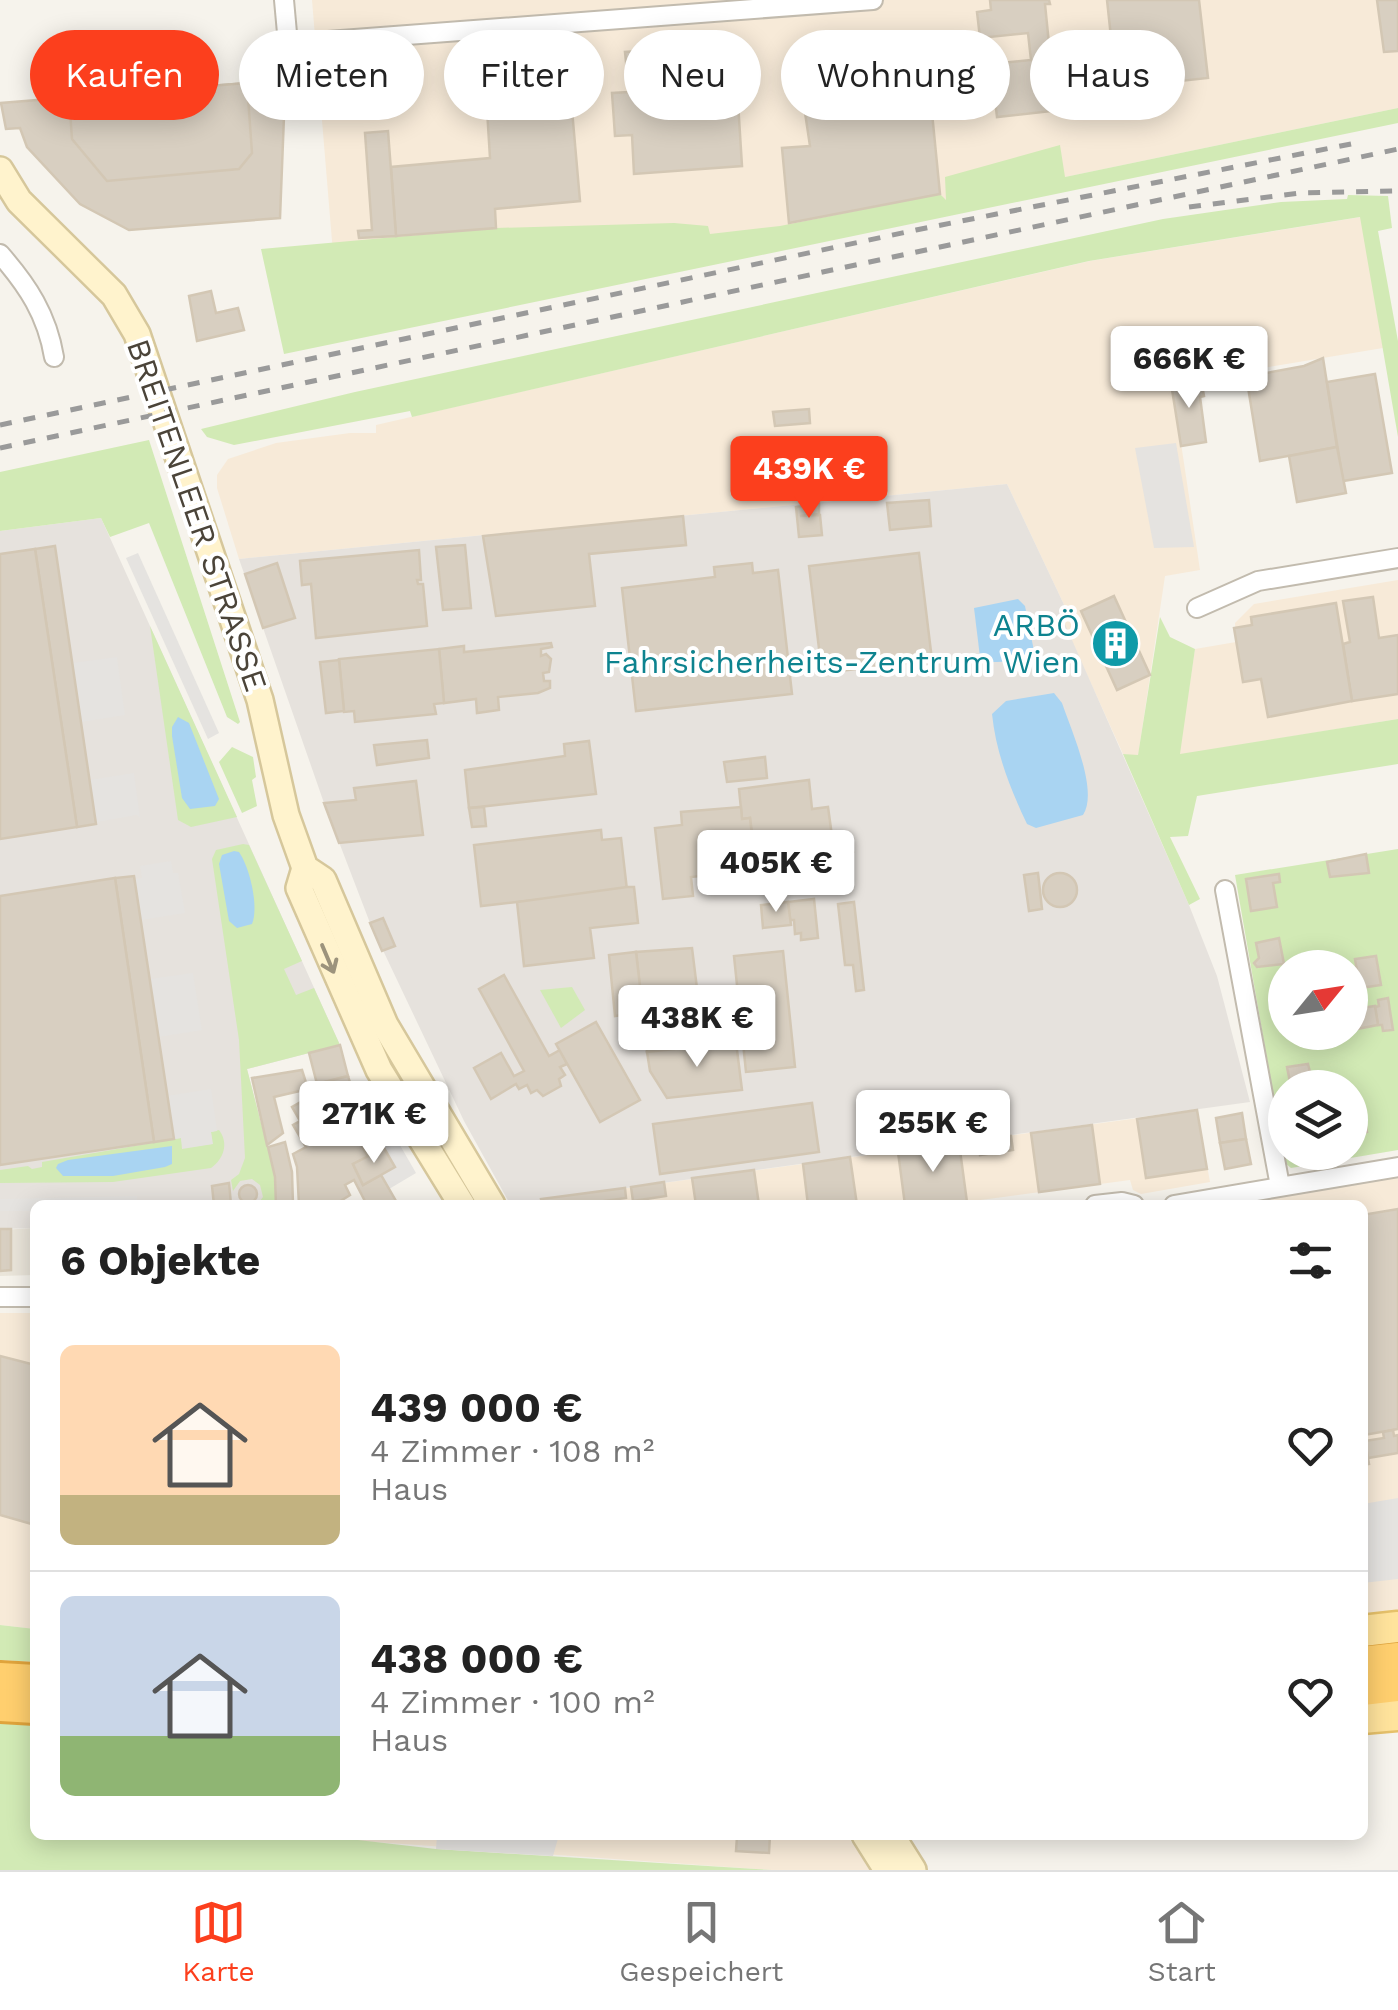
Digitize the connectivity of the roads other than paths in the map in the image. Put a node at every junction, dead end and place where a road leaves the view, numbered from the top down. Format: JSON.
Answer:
{"nodes":[{"id":1,"x":284,"y":0,"type":"edge"},
{"id":2,"x":873,"y":0,"type":"edge"},
{"id":3,"x":0,"y":170,"type":"edge"},
{"id":4,"x":10,"y":196,"type":"edge"},
{"id":5,"x":0,"y":254,"type":"edge"},
{"id":6,"x":54,"y":357,"type":"dead end"},
{"id":7,"x":1398,"y":558,"type":"edge"},
{"id":8,"x":1196,"y":608,"type":"dead end"},
{"id":9,"x":305,"y":868,"type":"junction"},
{"id":10,"x":1225,"y":890,"type":"dead end"},
{"id":11,"x":1398,"y":1166,"type":"edge"},
{"id":12,"x":1280,"y":1186,"type":"junction"},
{"id":13,"x":459,"y":1200,"type":"edge"},
{"id":14,"x":489,"y":1200,"type":"edge"},
{"id":15,"x":1202,"y":1200,"type":"edge"},
{"id":16,"x":30,"y":1297,"type":"edge"},
{"id":17,"x":0,"y":1298,"type":"edge"},
{"id":18,"x":1398,"y":1627,"type":"edge"},
{"id":19,"x":1368,"y":1630,"type":"edge"},
{"id":20,"x":1398,"y":1659,"type":"edge"},
{"id":21,"x":1368,"y":1662,"type":"edge"},
{"id":22,"x":0,"y":1679,"type":"edge"},
{"id":23,"x":30,"y":1681,"type":"edge"},
{"id":24,"x":1398,"y":1685,"type":"edge"},
{"id":25,"x":1368,"y":1688,"type":"edge"},
{"id":26,"x":0,"y":1705,"type":"edge"},
{"id":27,"x":30,"y":1707,"type":"edge"},
{"id":28,"x":1398,"y":1714,"type":"edge"},
{"id":29,"x":1368,"y":1717,"type":"edge"},
{"id":30,"x":869,"y":1840,"type":"edge"},
{"id":31,"x":894,"y":1840,"type":"edge"},
{"id":32,"x":887,"y":1870,"type":"edge"},
{"id":33,"x":913,"y":1870,"type":"edge"}],
"edges":[{"from":1,"to":2,"type":"street"},
{"from":3,"to":4,"type":"main road","name":"BREITENLEER STRASSE"},
{"from":4,"to":9,"type":"main road","name":"BREITENLEER STRASSE"},
{"from":5,"to":6,"type":"street"},
{"from":7,"to":8,"type":"street"},
{"from":9,"to":13,"type":"main road","name":"BREITENLEER STRASSE","one_way":true},
{"from":9,"to":14,"type":"main road","name":"BREITENLEER STRASSE"},
{"from":10,"to":12,"type":"street"},
{"from":11,"to":12,"type":"street"},
{"from":12,"to":15,"type":"street"},
{"from":16,"to":17,"type":"street"},
{"from":18,"to":19,"type":"main road"},
{"from":20,"to":21,"type":"highway"},
{"from":22,"to":23,"type":"highway"},
{"from":24,"to":25,"type":"highway"},
{"from":26,"to":27,"type":"highway"},
{"from":28,"to":29,"type":"main road"},
{"from":30,"to":32,"type":"main road"},
{"from":31,"to":33,"type":"main road"}]}
